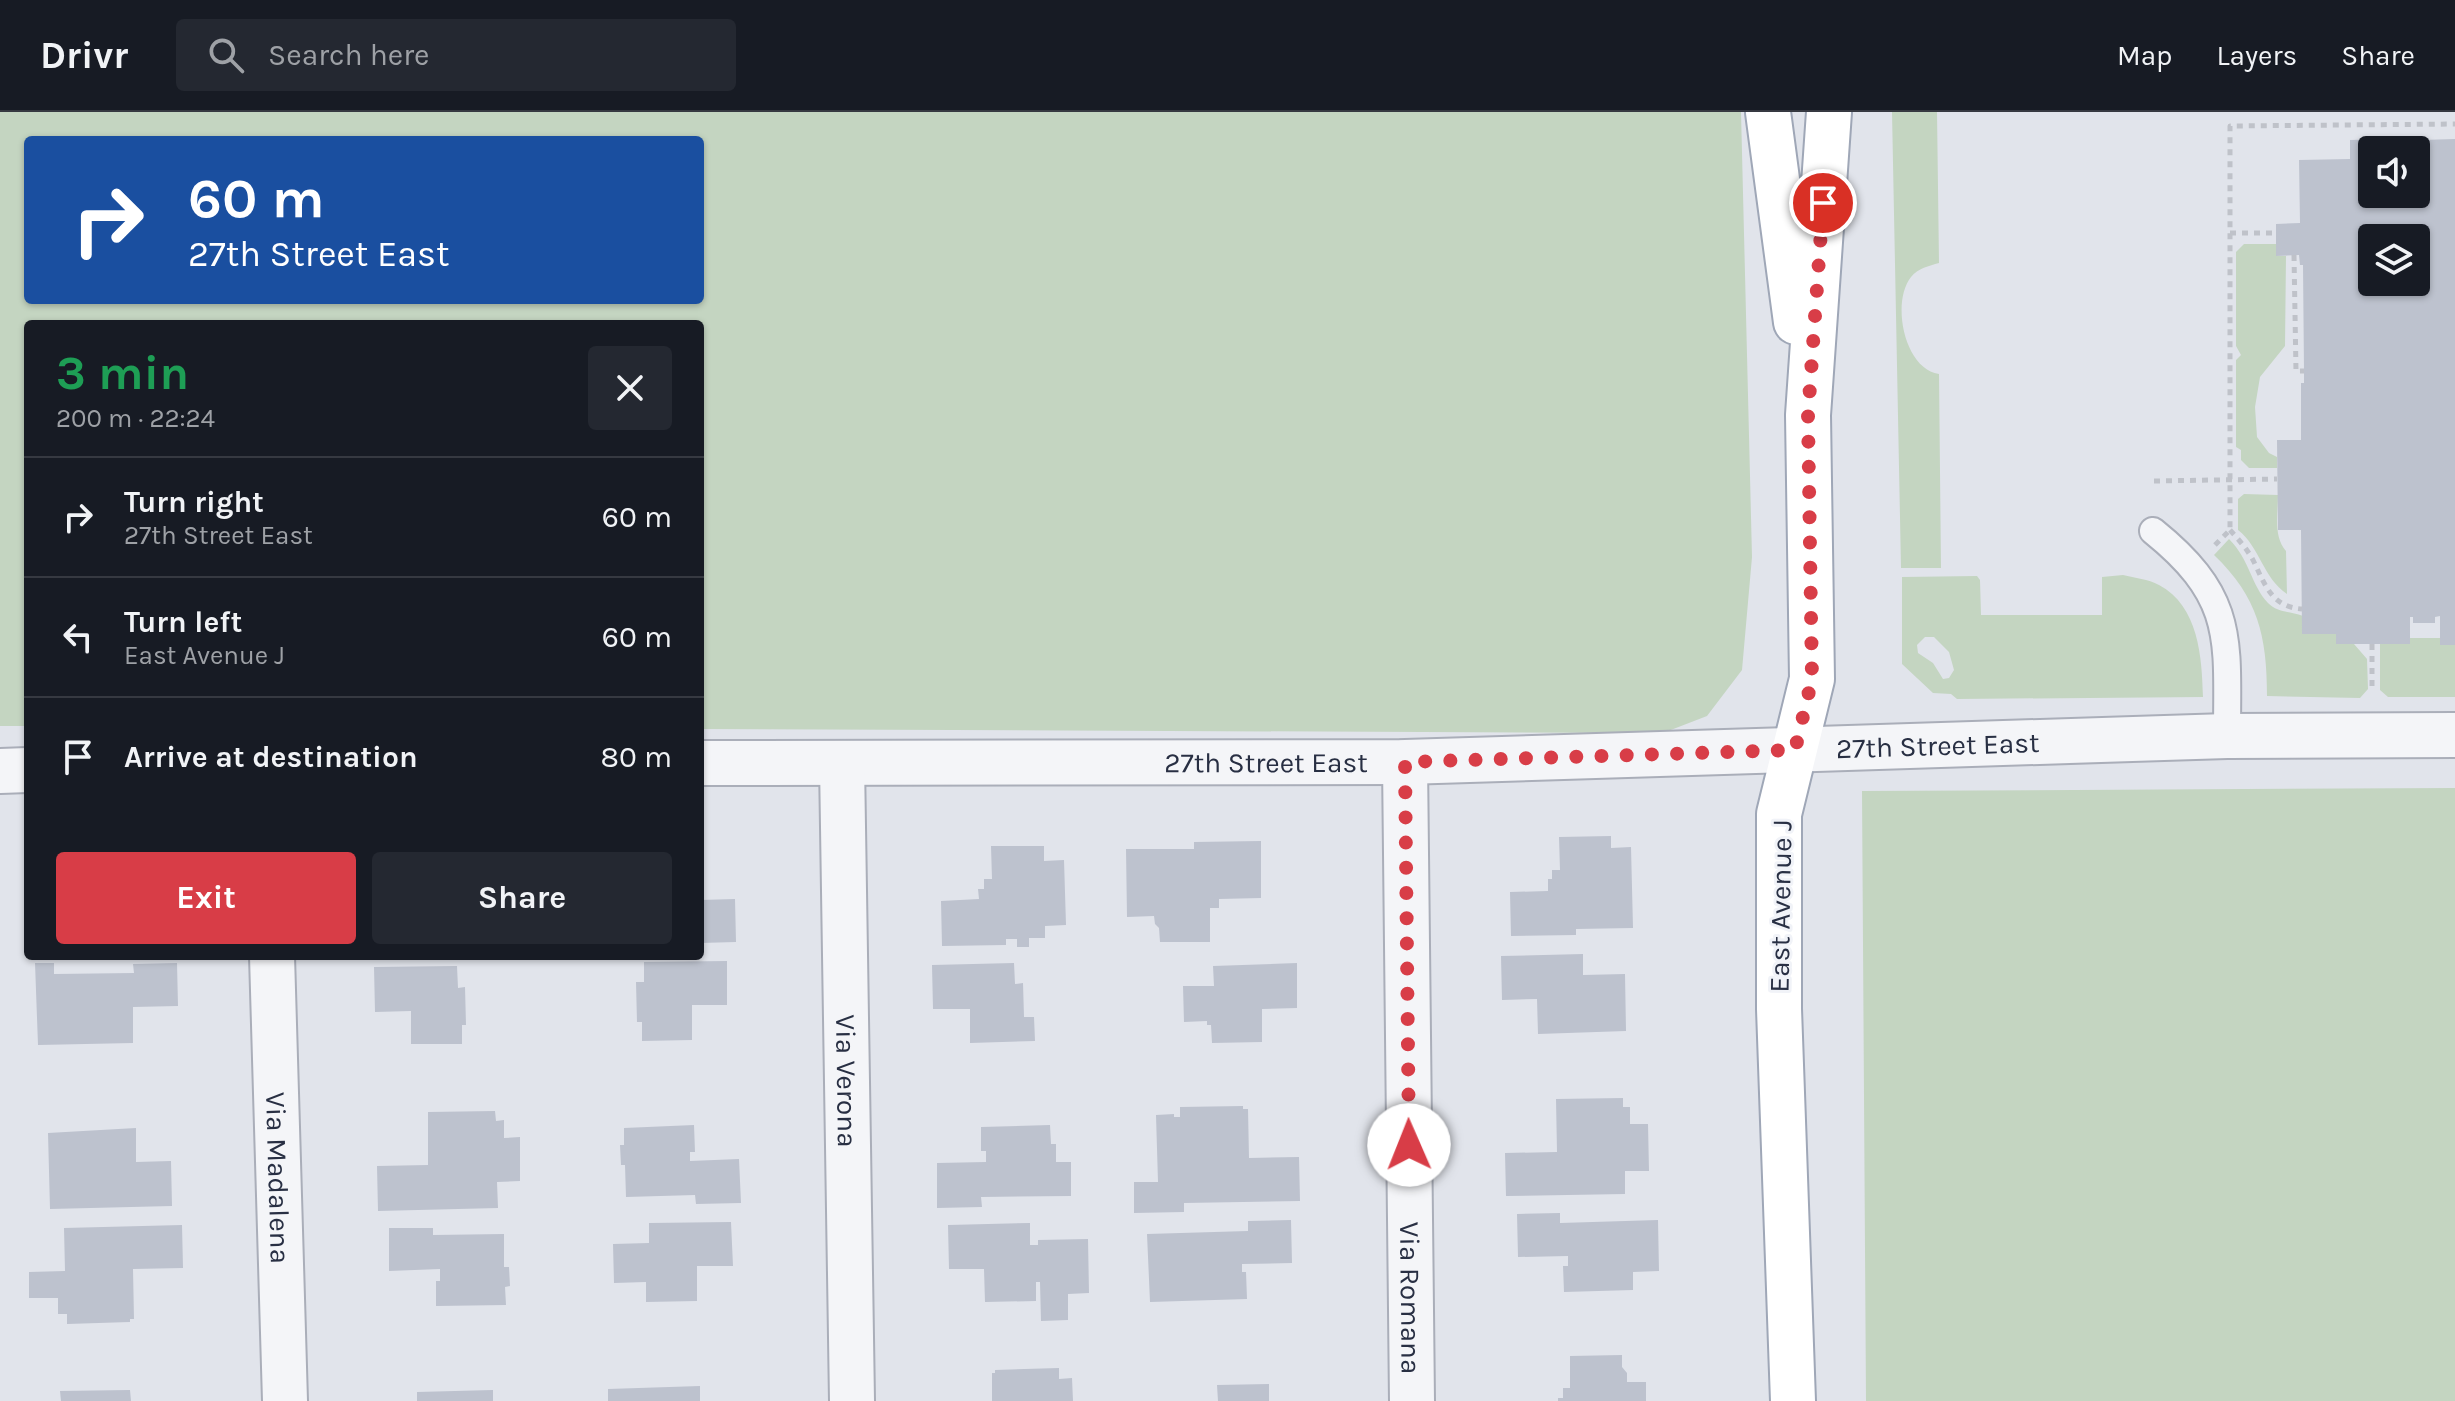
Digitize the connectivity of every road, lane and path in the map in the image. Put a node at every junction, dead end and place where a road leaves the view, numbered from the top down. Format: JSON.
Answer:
{"nodes":[{"id":1,"x":1768,"y":112,"type":"edge"},
{"id":2,"x":1829,"y":112,"type":"edge"},
{"id":3,"x":2455,"y":124,"type":"edge"},
{"id":4,"x":2230,"y":233,"type":"junction"},
{"id":5,"x":2276,"y":233,"type":"dead end"},
{"id":6,"x":2294,"y":255,"type":"dead end"},
{"id":7,"x":2304,"y":371,"type":"dead end"},
{"id":8,"x":1808,"y":415,"type":"junction"},
{"id":9,"x":2277,"y":479,"type":"dead end"},
{"id":10,"x":2231,"y":480,"type":"junction"},
{"id":11,"x":2154,"y":481,"type":"dead end"},
{"id":12,"x":2230,"y":530,"type":"junction"},
{"id":13,"x":2153,"y":531,"type":"dead end"},
{"id":14,"x":2192,"y":567,"type":"junction"},
{"id":15,"x":2302,"y":609,"type":"dead end"},
{"id":16,"x":2372,"y":644,"type":"dead end"},
{"id":17,"x":2372,"y":701,"type":"dead end"},
{"id":18,"x":2455,"y":735,"type":"edge"},
{"id":19,"x":2227,"y":736,"type":"junction"},
{"id":20,"x":1795,"y":750,"type":"junction"},
{"id":21,"x":1405,"y":762,"type":"junction"},
{"id":22,"x":704,"y":763,"type":"edge"},
{"id":23,"x":842,"y":763,"type":"junction"},
{"id":24,"x":24,"y":770,"type":"edge"},
{"id":25,"x":0,"y":771,"type":"edge"},
{"id":26,"x":272,"y":960,"type":"edge"},
{"id":27,"x":285,"y":1401,"type":"edge"},
{"id":28,"x":852,"y":1401,"type":"edge"},
{"id":29,"x":1412,"y":1401,"type":"edge"},
{"id":30,"x":1793,"y":1401,"type":"edge"}],
"edges":[{"from":1,"to":8,"type":"main road","name":"East Avenue J"},
{"from":2,"to":8,"type":"main road","name":"East Avenue J"},
{"from":3,"to":4,"type":"path"},
{"from":4,"to":5,"type":"path"},
{"from":4,"to":10,"type":"path"},
{"from":6,"to":7,"type":"path"},
{"from":8,"to":20,"type":"main road","name":"East Avenue J"},
{"from":9,"to":10,"type":"path"},
{"from":10,"to":11,"type":"path"},
{"from":10,"to":12,"type":"path"},
{"from":12,"to":14,"type":"path"},
{"from":12,"to":15,"type":"path"},
{"from":13,"to":14,"type":"lane"},
{"from":14,"to":19,"type":"lane"},
{"from":16,"to":17,"type":"path"},
{"from":18,"to":19,"type":"street","name":"27th Street East"},
{"from":19,"to":20,"type":"street","name":"27th Street East"},
{"from":20,"to":21,"type":"street","name":"27th Street East"},
{"from":20,"to":30,"type":"main road","name":"East Avenue J"},
{"from":21,"to":23,"type":"street","name":"27th Street East"},
{"from":21,"to":29,"type":"street","name":"Via Romana"},
{"from":22,"to":23,"type":"street","name":"27th Street East"},
{"from":23,"to":28,"type":"street","name":"Via Verona"},
{"from":24,"to":25,"type":"street"},
{"from":26,"to":27,"type":"street","name":"Via Madalena"}]}
